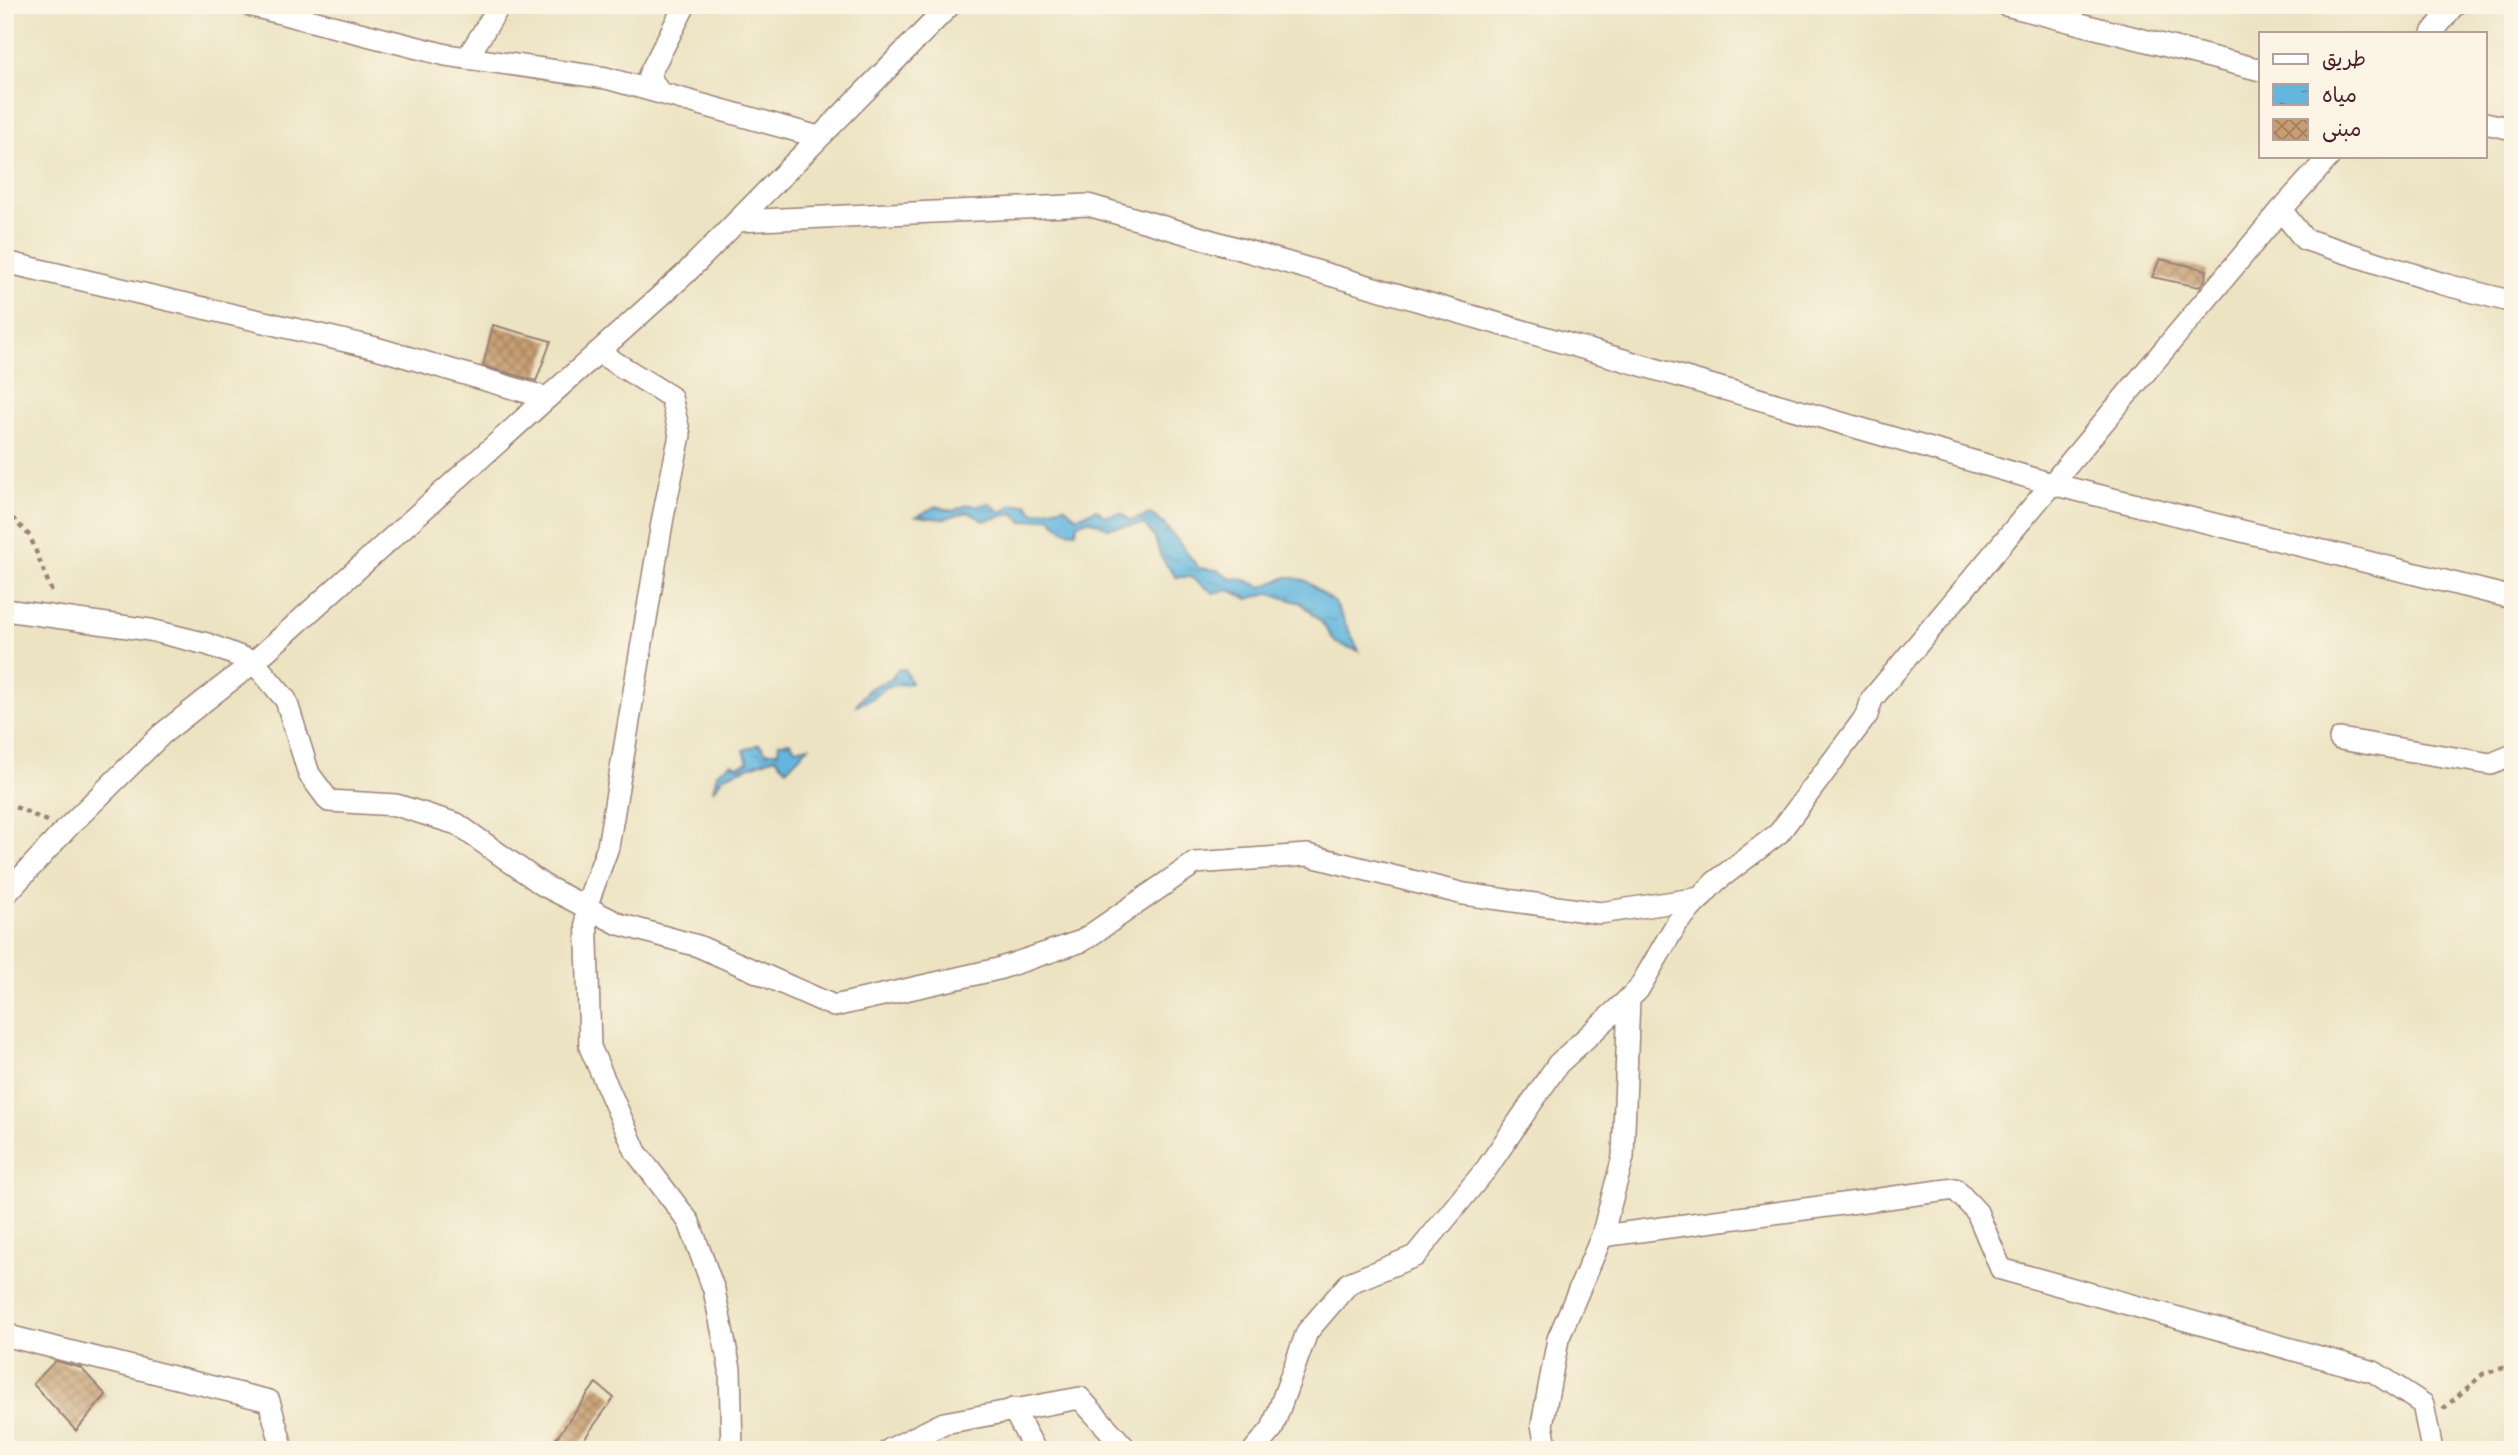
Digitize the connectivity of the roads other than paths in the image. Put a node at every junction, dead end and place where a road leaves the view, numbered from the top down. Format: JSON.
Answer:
{"nodes":[{"id":1,"x":249,"y":5,"type":"edge"},
{"id":2,"x":500,"y":5,"type":"edge"},
{"id":3,"x":685,"y":5,"type":"edge"},
{"id":4,"x":950,"y":5,"type":"edge"},
{"id":5,"x":2006,"y":5,"type":"edge"},
{"id":6,"x":2454,"y":5,"type":"edge"},
{"id":7,"x":2433,"y":32,"type":"edge"},
{"id":8,"x":467,"y":58,"type":"junction"},
{"id":9,"x":2259,"y":69,"type":"edge"},
{"id":10,"x":659,"y":92,"type":"junction"},
{"id":11,"x":2486,"y":123,"type":"edge"},
{"id":12,"x":2513,"y":129,"type":"edge"},
{"id":13,"x":819,"y":137,"type":"junction"},
{"id":14,"x":2328,"y":158,"type":"edge"},
{"id":15,"x":2281,"y":210,"type":"junction"},
{"id":16,"x":737,"y":221,"type":"junction"},
{"id":17,"x":5,"y":261,"type":"edge"},
{"id":18,"x":2513,"y":302,"type":"edge"},
{"id":19,"x":598,"y":352,"type":"junction"},
{"id":20,"x":547,"y":398,"type":"junction"},
{"id":21,"x":2052,"y":484,"type":"junction"},
{"id":22,"x":2513,"y":598,"type":"edge"},
{"id":23,"x":5,"y":610,"type":"edge"},
{"id":24,"x":254,"y":662,"type":"junction"},
{"id":25,"x":2340,"y":739,"type":"dead end"},
{"id":26,"x":2513,"y":755,"type":"edge"},
{"id":27,"x":5,"y":895,"type":"edge"},
{"id":28,"x":1700,"y":898,"type":"junction"},
{"id":29,"x":586,"y":907,"type":"junction"},
{"id":30,"x":1629,"y":998,"type":"junction"},
{"id":31,"x":1602,"y":1236,"type":"junction"},
{"id":32,"x":5,"y":1331,"type":"edge"},
{"id":33,"x":1013,"y":1409,"type":"junction"},
{"id":34,"x":283,"y":1450,"type":"edge"},
{"id":35,"x":732,"y":1450,"type":"edge"},
{"id":36,"x":889,"y":1450,"type":"edge"},
{"id":37,"x":1035,"y":1450,"type":"edge"},
{"id":38,"x":1127,"y":1450,"type":"edge"},
{"id":39,"x":1254,"y":1450,"type":"edge"},
{"id":40,"x":1547,"y":1450,"type":"edge"},
{"id":41,"x":2432,"y":1450,"type":"edge"}],
"edges":[{"from":1,"to":8,"type":"street"},
{"from":2,"to":8,"type":"street"},
{"from":3,"to":10,"type":"street"},
{"from":4,"to":13,"type":"street"},
{"from":5,"to":9,"type":"street"},
{"from":6,"to":7,"type":"street"},
{"from":8,"to":10,"type":"street"},
{"from":10,"to":13,"type":"street"},
{"from":11,"to":12,"type":"street"},
{"from":13,"to":16,"type":"street"},
{"from":14,"to":15,"type":"street"},
{"from":15,"to":18,"type":"street"},
{"from":15,"to":21,"type":"street"},
{"from":16,"to":19,"type":"street"},
{"from":16,"to":21,"type":"street"},
{"from":17,"to":20,"type":"street"},
{"from":19,"to":20,"type":"street"},
{"from":19,"to":29,"type":"street"},
{"from":20,"to":24,"type":"street"},
{"from":21,"to":22,"type":"street"},
{"from":21,"to":28,"type":"street"},
{"from":23,"to":24,"type":"street"},
{"from":24,"to":27,"type":"street"},
{"from":24,"to":29,"type":"street"},
{"from":25,"to":26,"type":"street"},
{"from":28,"to":29,"type":"street"},
{"from":28,"to":30,"type":"street"},
{"from":29,"to":35,"type":"street"},
{"from":30,"to":31,"type":"street"},
{"from":30,"to":39,"type":"street"},
{"from":31,"to":40,"type":"street"},
{"from":31,"to":41,"type":"street"},
{"from":32,"to":34,"type":"street"},
{"from":33,"to":36,"type":"street"},
{"from":33,"to":37,"type":"street"},
{"from":33,"to":38,"type":"street"}]}
